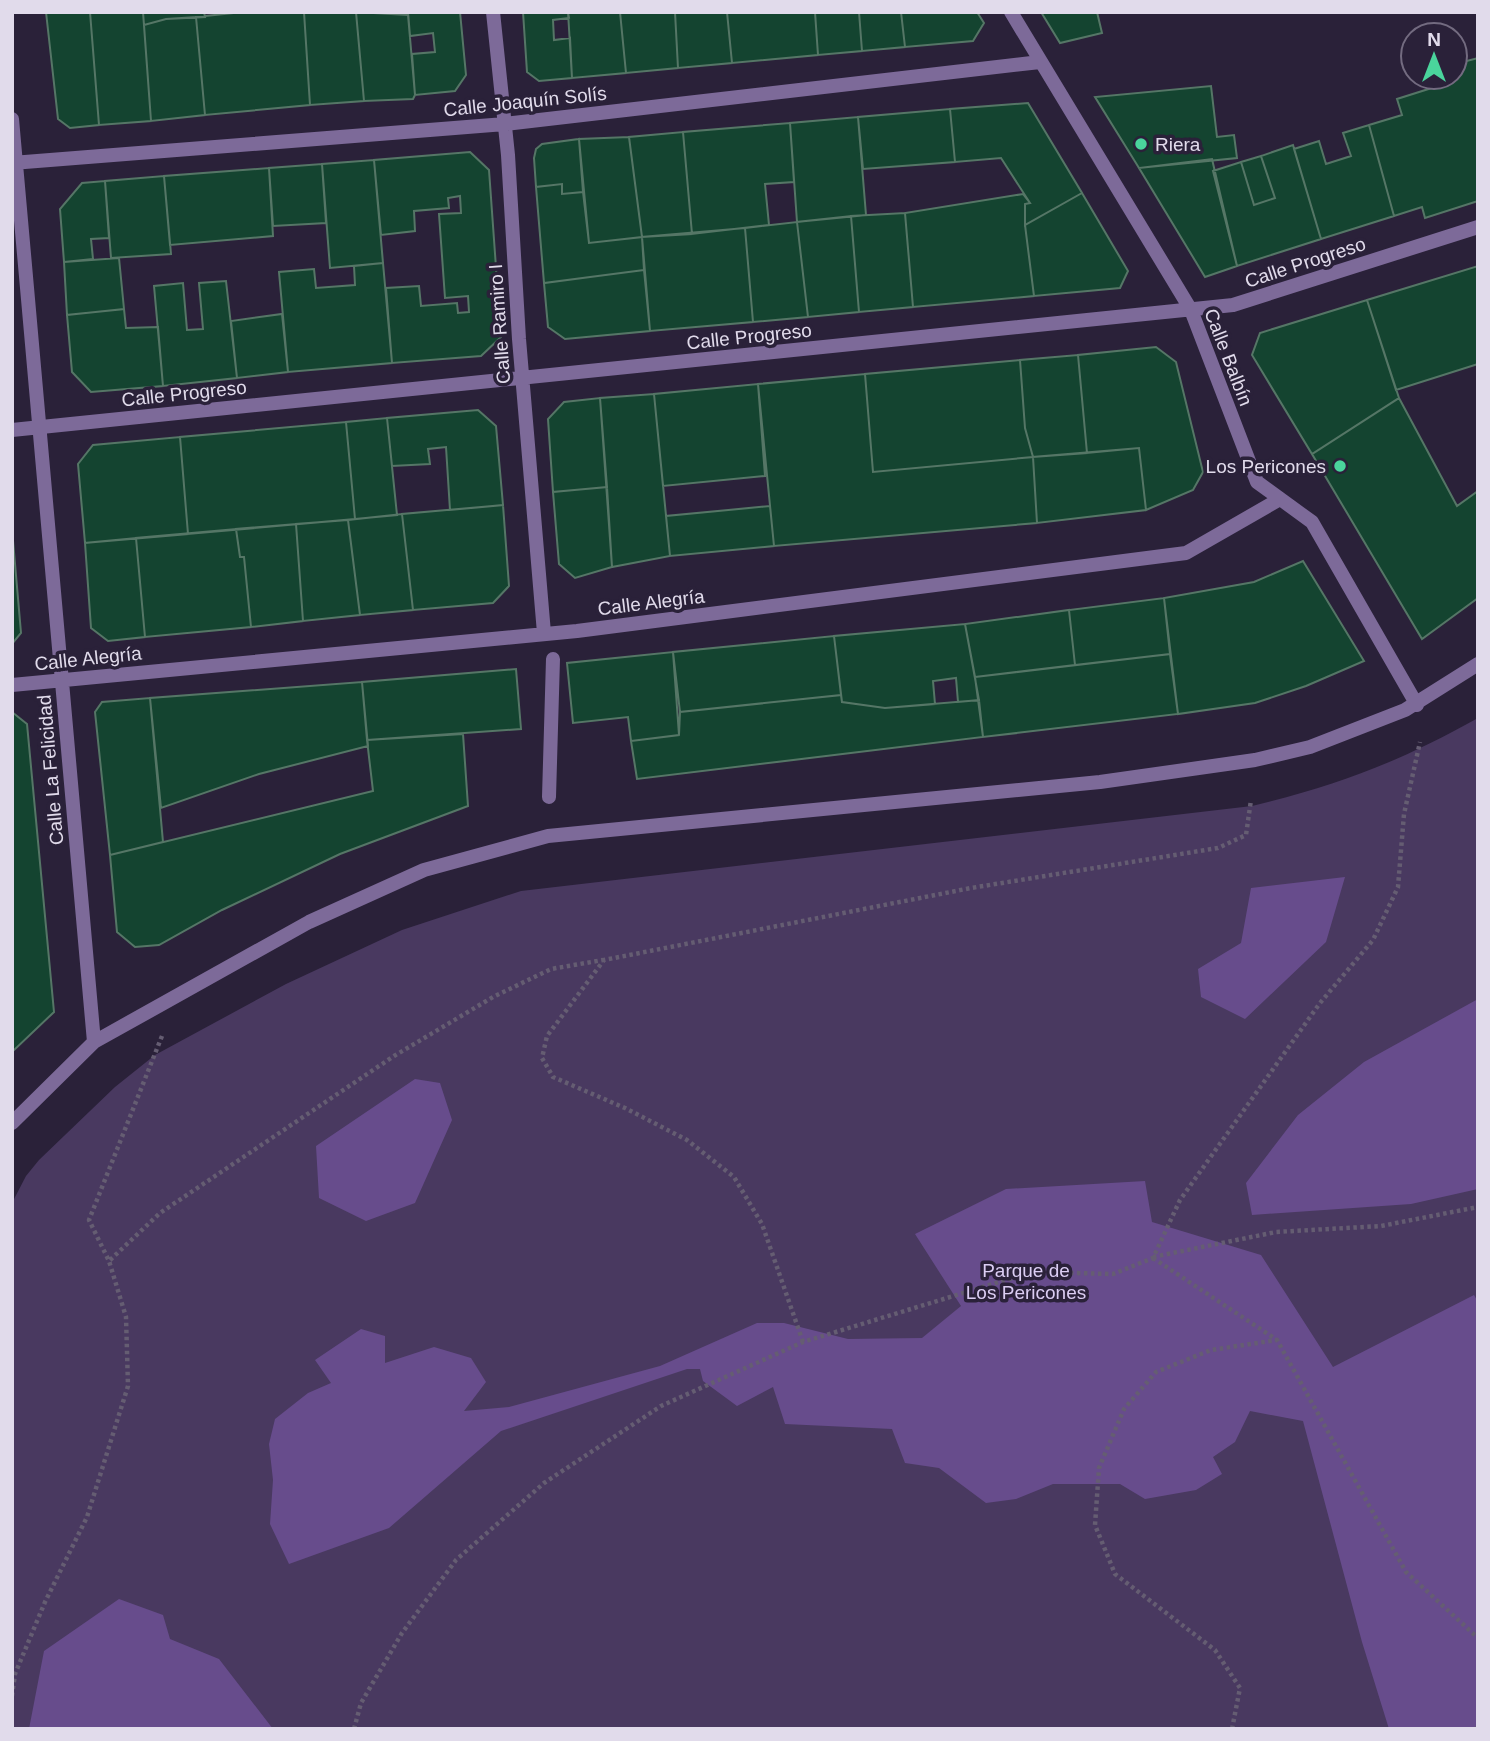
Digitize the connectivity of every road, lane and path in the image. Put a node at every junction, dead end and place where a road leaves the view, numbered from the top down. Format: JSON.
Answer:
{"nodes":[{"id":1,"x":494,"y":12,"type":"edge"},
{"id":2,"x":1011,"y":12,"type":"edge"},
{"id":3,"x":1040,"y":62,"type":"junction"},
{"id":4,"x":12,"y":119,"type":"edge"},
{"id":5,"x":505,"y":124,"type":"junction"},
{"id":6,"x":14,"y":163,"type":"edge"},
{"id":7,"x":1478,"y":227,"type":"edge"},
{"id":8,"x":1191,"y":310,"type":"junction"},
{"id":9,"x":522,"y":378,"type":"junction"},
{"id":10,"x":39,"y":427,"type":"junction"},
{"id":11,"x":12,"y":429,"type":"edge"},
{"id":12,"x":1280,"y":499,"type":"junction"},
{"id":13,"x":544,"y":634,"type":"junction"},
{"id":14,"x":553,"y":659,"type":"dead end"},
{"id":15,"x":1478,"y":664,"type":"edge"},
{"id":16,"x":61,"y":680,"type":"junction"},
{"id":17,"x":12,"y":685,"type":"edge"},
{"id":18,"x":1417,"y":705,"type":"junction"},
{"id":19,"x":1420,"y":742,"type":"dead end"},
{"id":20,"x":549,"y":797,"type":"dead end"},
{"id":21,"x":1251,"y":800,"type":"dead end"},
{"id":22,"x":604,"y":960,"type":"junction"},
{"id":23,"x":157,"y":1007,"type":"junction"},
{"id":24,"x":94,"y":1042,"type":"junction"},
{"id":25,"x":12,"y":1122,"type":"edge"},
{"id":26,"x":1478,"y":1207,"type":"edge"},
{"id":27,"x":1153,"y":1258,"type":"junction"},
{"id":28,"x":109,"y":1261,"type":"junction"},
{"id":29,"x":1277,"y":1340,"type":"junction"},
{"id":30,"x":803,"y":1342,"type":"junction"},
{"id":31,"x":1478,"y":1638,"type":"edge"},
{"id":32,"x":12,"y":1696,"type":"edge"},
{"id":33,"x":354,"y":1729,"type":"edge"},
{"id":34,"x":1232,"y":1729,"type":"edge"}],
"edges":[{"from":1,"to":5,"type":"street","name":"Calle Ramiro I"},
{"from":2,"to":3,"type":"street","name":"Calle Balbín"},
{"from":3,"to":5,"type":"street","name":"Calle Joaquín Solís"},
{"from":3,"to":8,"type":"street","name":"Calle Balbín"},
{"from":4,"to":6,"type":"street","name":"Calle La Felicidad"},
{"from":5,"to":6,"type":"street","name":"Calle Joaquín Solís"},
{"from":5,"to":9,"type":"street","name":"Calle Ramiro I"},
{"from":6,"to":10,"type":"street","name":"Calle La Felicidad"},
{"from":7,"to":8,"type":"street","name":"Calle Progreso"},
{"from":8,"to":9,"type":"street","name":"Calle Progreso"},
{"from":8,"to":12,"type":"street","name":"Calle Balbín"},
{"from":9,"to":10,"type":"street","name":"Calle Progreso"},
{"from":9,"to":13,"type":"street","name":"Calle Ramiro I"},
{"from":10,"to":11,"type":"street","name":"Calle Progreso"},
{"from":10,"to":16,"type":"street","name":"Calle La Felicidad"},
{"from":12,"to":13,"type":"street","name":"Calle Alegría"},
{"from":12,"to":18,"type":"street","name":"Calle Balbín"},
{"from":13,"to":16,"type":"street","name":"Calle Alegría"},
{"from":14,"to":20,"type":"street"},
{"from":15,"to":18,"type":"street"},
{"from":16,"to":17,"type":"street","name":"Calle Alegría"},
{"from":16,"to":24,"type":"street","name":"Calle La Felicidad"},
{"from":18,"to":23,"type":"street"},
{"from":19,"to":27,"type":"path"},
{"from":21,"to":22,"type":"path"},
{"from":22,"to":28,"type":"path"},
{"from":22,"to":30,"type":"path"},
{"from":23,"to":24,"type":"street"},
{"from":23,"to":28,"type":"path"},
{"from":24,"to":25,"type":"street"},
{"from":26,"to":27,"type":"path"},
{"from":27,"to":29,"type":"path"},
{"from":27,"to":30,"type":"path"},
{"from":28,"to":32,"type":"path"},
{"from":29,"to":31,"type":"path"},
{"from":29,"to":34,"type":"path"},
{"from":30,"to":33,"type":"path"}]}
